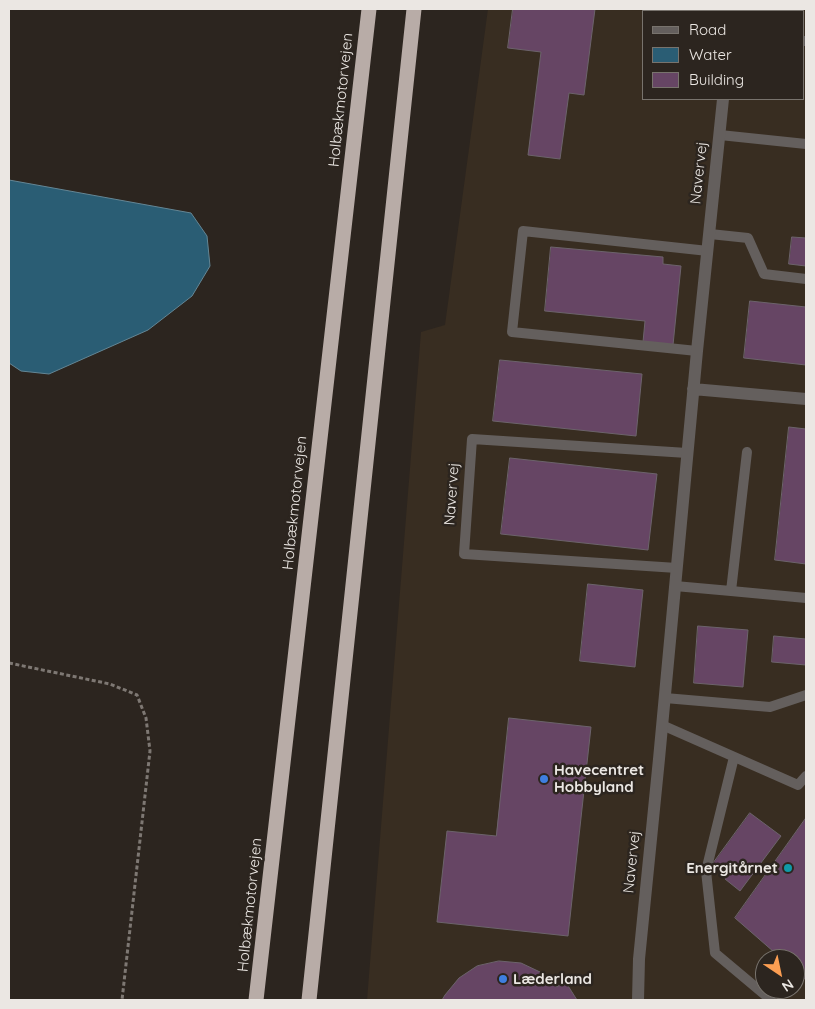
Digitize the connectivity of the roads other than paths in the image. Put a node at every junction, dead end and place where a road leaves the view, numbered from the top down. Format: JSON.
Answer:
{"nodes":[{"id":1,"x":369,"y":9,"type":"edge"},
{"id":2,"x":414,"y":9,"type":"edge"},
{"id":3,"x":723,"y":100,"type":"edge"},
{"id":4,"x":720,"y":135,"type":"junction"},
{"id":5,"x":806,"y":144,"type":"edge"},
{"id":6,"x":710,"y":234,"type":"junction"},
{"id":7,"x":708,"y":251,"type":"junction"},
{"id":8,"x":806,"y":279,"type":"edge"},
{"id":9,"x":697,"y":351,"type":"junction"},
{"id":10,"x":693,"y":389,"type":"junction"},
{"id":11,"x":806,"y":399,"type":"edge"},
{"id":12,"x":747,"y":452,"type":"dead end"},
{"id":13,"x":687,"y":453,"type":"junction"},
{"id":14,"x":677,"y":568,"type":"junction"},
{"id":15,"x":675,"y":586,"type":"junction"},
{"id":16,"x":731,"y":591,"type":"junction"},
{"id":17,"x":806,"y":598,"type":"edge"},
{"id":18,"x":806,"y":695,"type":"edge"},
{"id":19,"x":665,"y":698,"type":"junction"},
{"id":20,"x":662,"y":726,"type":"junction"},
{"id":21,"x":734,"y":757,"type":"junction"},
{"id":22,"x":806,"y":776,"type":"edge"},
{"id":23,"x":256,"y":1000,"type":"edge"},
{"id":24,"x":309,"y":1000,"type":"edge"},
{"id":25,"x":638,"y":1000,"type":"edge"},
{"id":26,"x":771,"y":1000,"type":"edge"}],
"edges":[{"from":1,"to":23,"type":"highway","name":"Holbækmotorvejen"},
{"from":2,"to":24,"type":"highway"},
{"from":3,"to":4,"type":"street","name":"Navervej"},
{"from":4,"to":5,"type":"lane"},
{"from":4,"to":6,"type":"street","name":"Navervej"},
{"from":6,"to":7,"type":"street","name":"Navervej"},
{"from":6,"to":8,"type":"lane"},
{"from":7,"to":9,"type":"street","name":"Navervej"},
{"from":7,"to":9,"type":"lane"},
{"from":9,"to":10,"type":"street","name":"Navervej"},
{"from":10,"to":11,"type":"street"},
{"from":10,"to":13,"type":"street","name":"Navervej"},
{"from":12,"to":16,"type":"lane"},
{"from":13,"to":14,"type":"street","name":"Navervej"},
{"from":13,"to":14,"type":"lane","name":"Navervej"},
{"from":14,"to":15,"type":"street","name":"Navervej"},
{"from":15,"to":16,"type":"lane"},
{"from":15,"to":19,"type":"street","name":"Navervej"},
{"from":16,"to":17,"type":"lane"},
{"from":18,"to":19,"type":"lane"},
{"from":19,"to":20,"type":"street","name":"Navervej"},
{"from":20,"to":21,"type":"lane"},
{"from":20,"to":25,"type":"street","name":"Navervej"},
{"from":21,"to":22,"type":"lane"},
{"from":21,"to":26,"type":"lane"}]}
